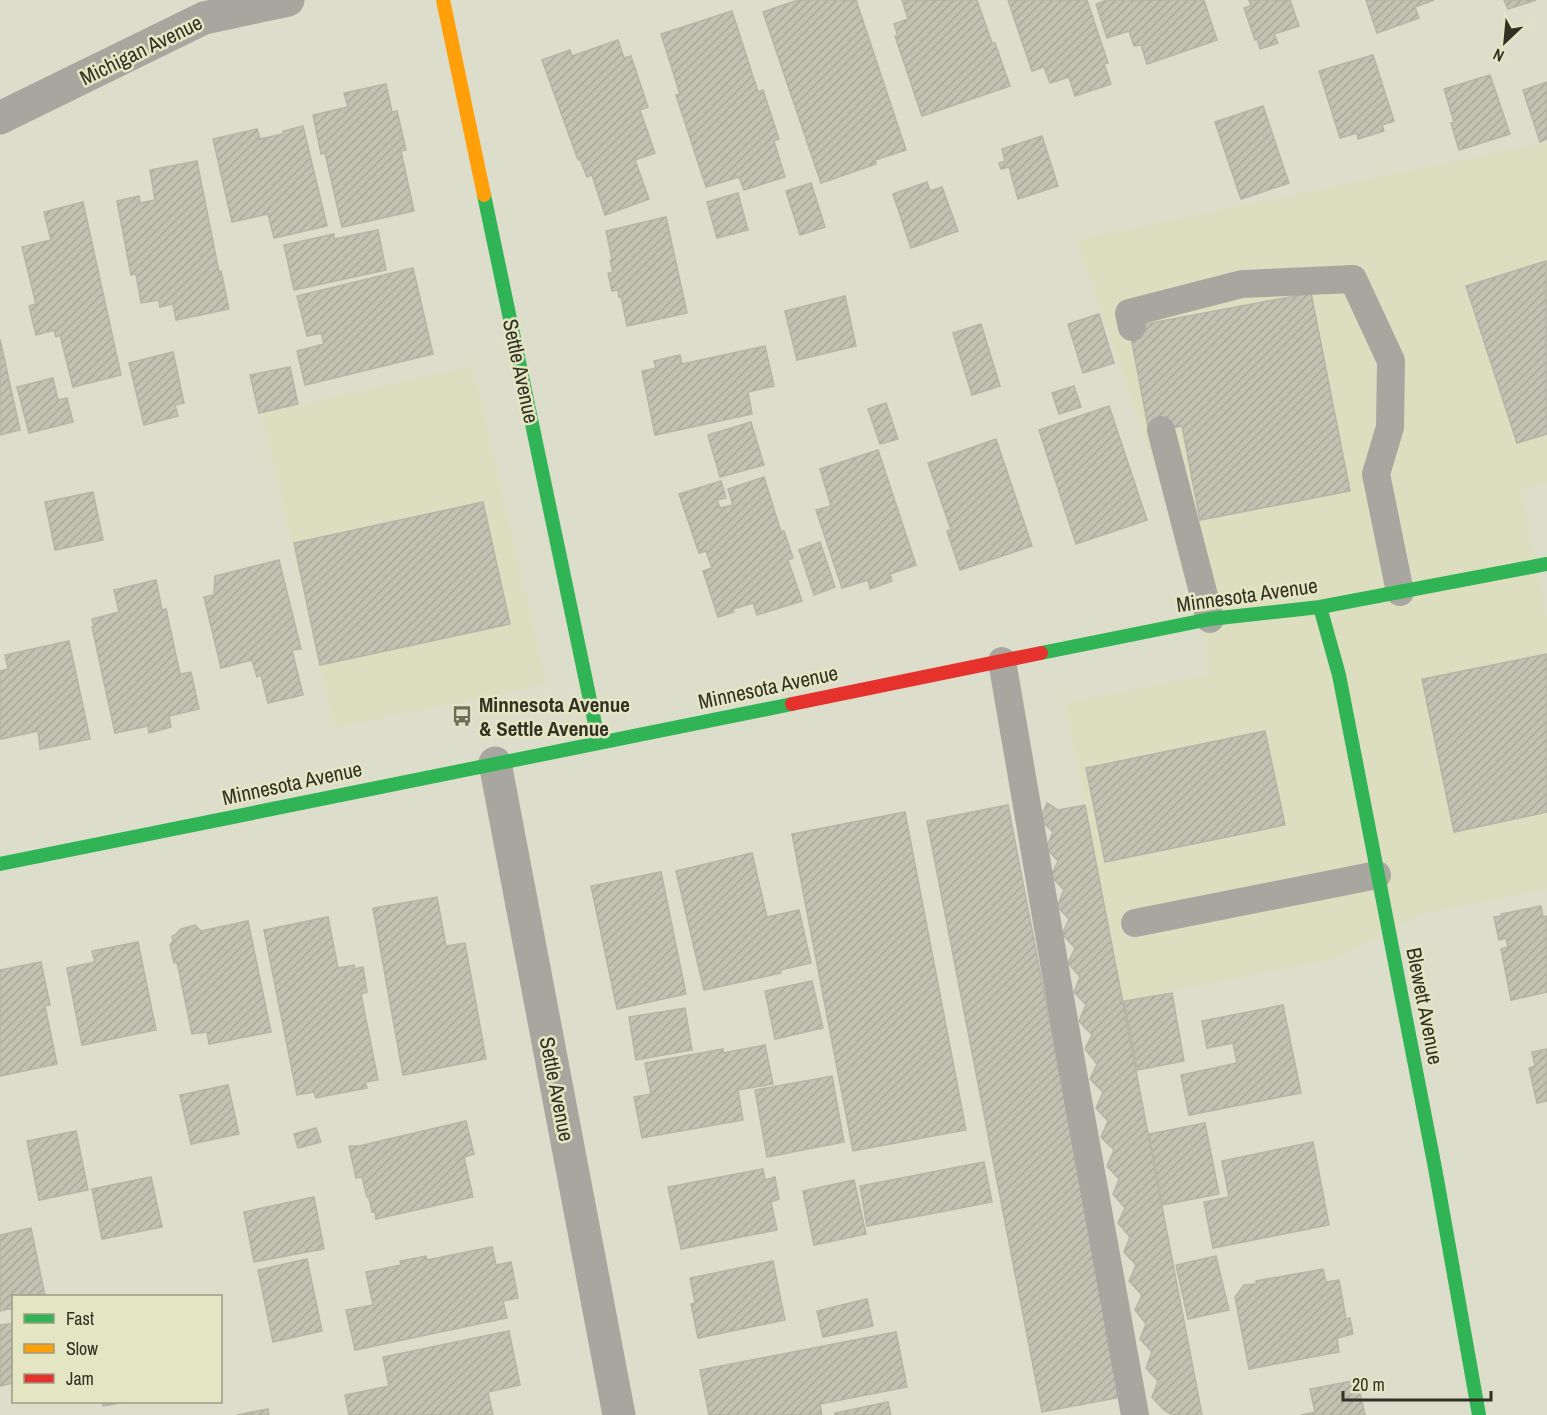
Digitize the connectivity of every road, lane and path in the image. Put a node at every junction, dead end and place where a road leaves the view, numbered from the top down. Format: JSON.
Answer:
{"nodes":[{"id":1,"x":288,"y":0,"type":"edge"},
{"id":2,"x":443,"y":0,"type":"edge"},
{"id":3,"x":0,"y":118,"type":"edge"},
{"id":4,"x":1132,"y":327,"type":"dead end"},
{"id":5,"x":1161,"y":430,"type":"dead end"},
{"id":6,"x":1547,"y":564,"type":"edge"},
{"id":7,"x":1400,"y":592,"type":"junction"},
{"id":8,"x":1320,"y":607,"type":"junction"},
{"id":9,"x":1210,"y":619,"type":"junction"},
{"id":10,"x":1002,"y":661,"type":"junction"},
{"id":11,"x":599,"y":743,"type":"junction"},
{"id":12,"x":495,"y":763,"type":"junction"},
{"id":13,"x":0,"y":864,"type":"edge"},
{"id":14,"x":1377,"y":875,"type":"junction"},
{"id":15,"x":1135,"y":923,"type":"dead end"},
{"id":16,"x":619,"y":1415,"type":"edge"},
{"id":17,"x":1135,"y":1415,"type":"edge"},
{"id":18,"x":1479,"y":1415,"type":"edge"}],
"edges":[{"from":1,"to":3,"type":"street","name":"Michigan Avenue"},
{"from":2,"to":11,"type":"main road","name":"Settle Avenue"},
{"from":4,"to":7,"type":"lane"},
{"from":5,"to":9,"type":"lane"},
{"from":6,"to":7,"type":"main road","name":"Minnesota Avenue"},
{"from":7,"to":8,"type":"main road","name":"Minnesota Avenue"},
{"from":8,"to":9,"type":"main road","name":"Minnesota Avenue"},
{"from":8,"to":14,"type":"main road","name":"Blewett Avenue"},
{"from":9,"to":10,"type":"main road","name":"Minnesota Avenue"},
{"from":10,"to":11,"type":"main road","name":"Minnesota Avenue"},
{"from":10,"to":17,"type":"lane"},
{"from":11,"to":12,"type":"main road","name":"Minnesota Avenue"},
{"from":12,"to":13,"type":"main road","name":"Minnesota Avenue"},
{"from":12,"to":16,"type":"street","name":"Settle Avenue"},
{"from":14,"to":15,"type":"lane"},
{"from":14,"to":18,"type":"main road","name":"Blewett Avenue"}]}
